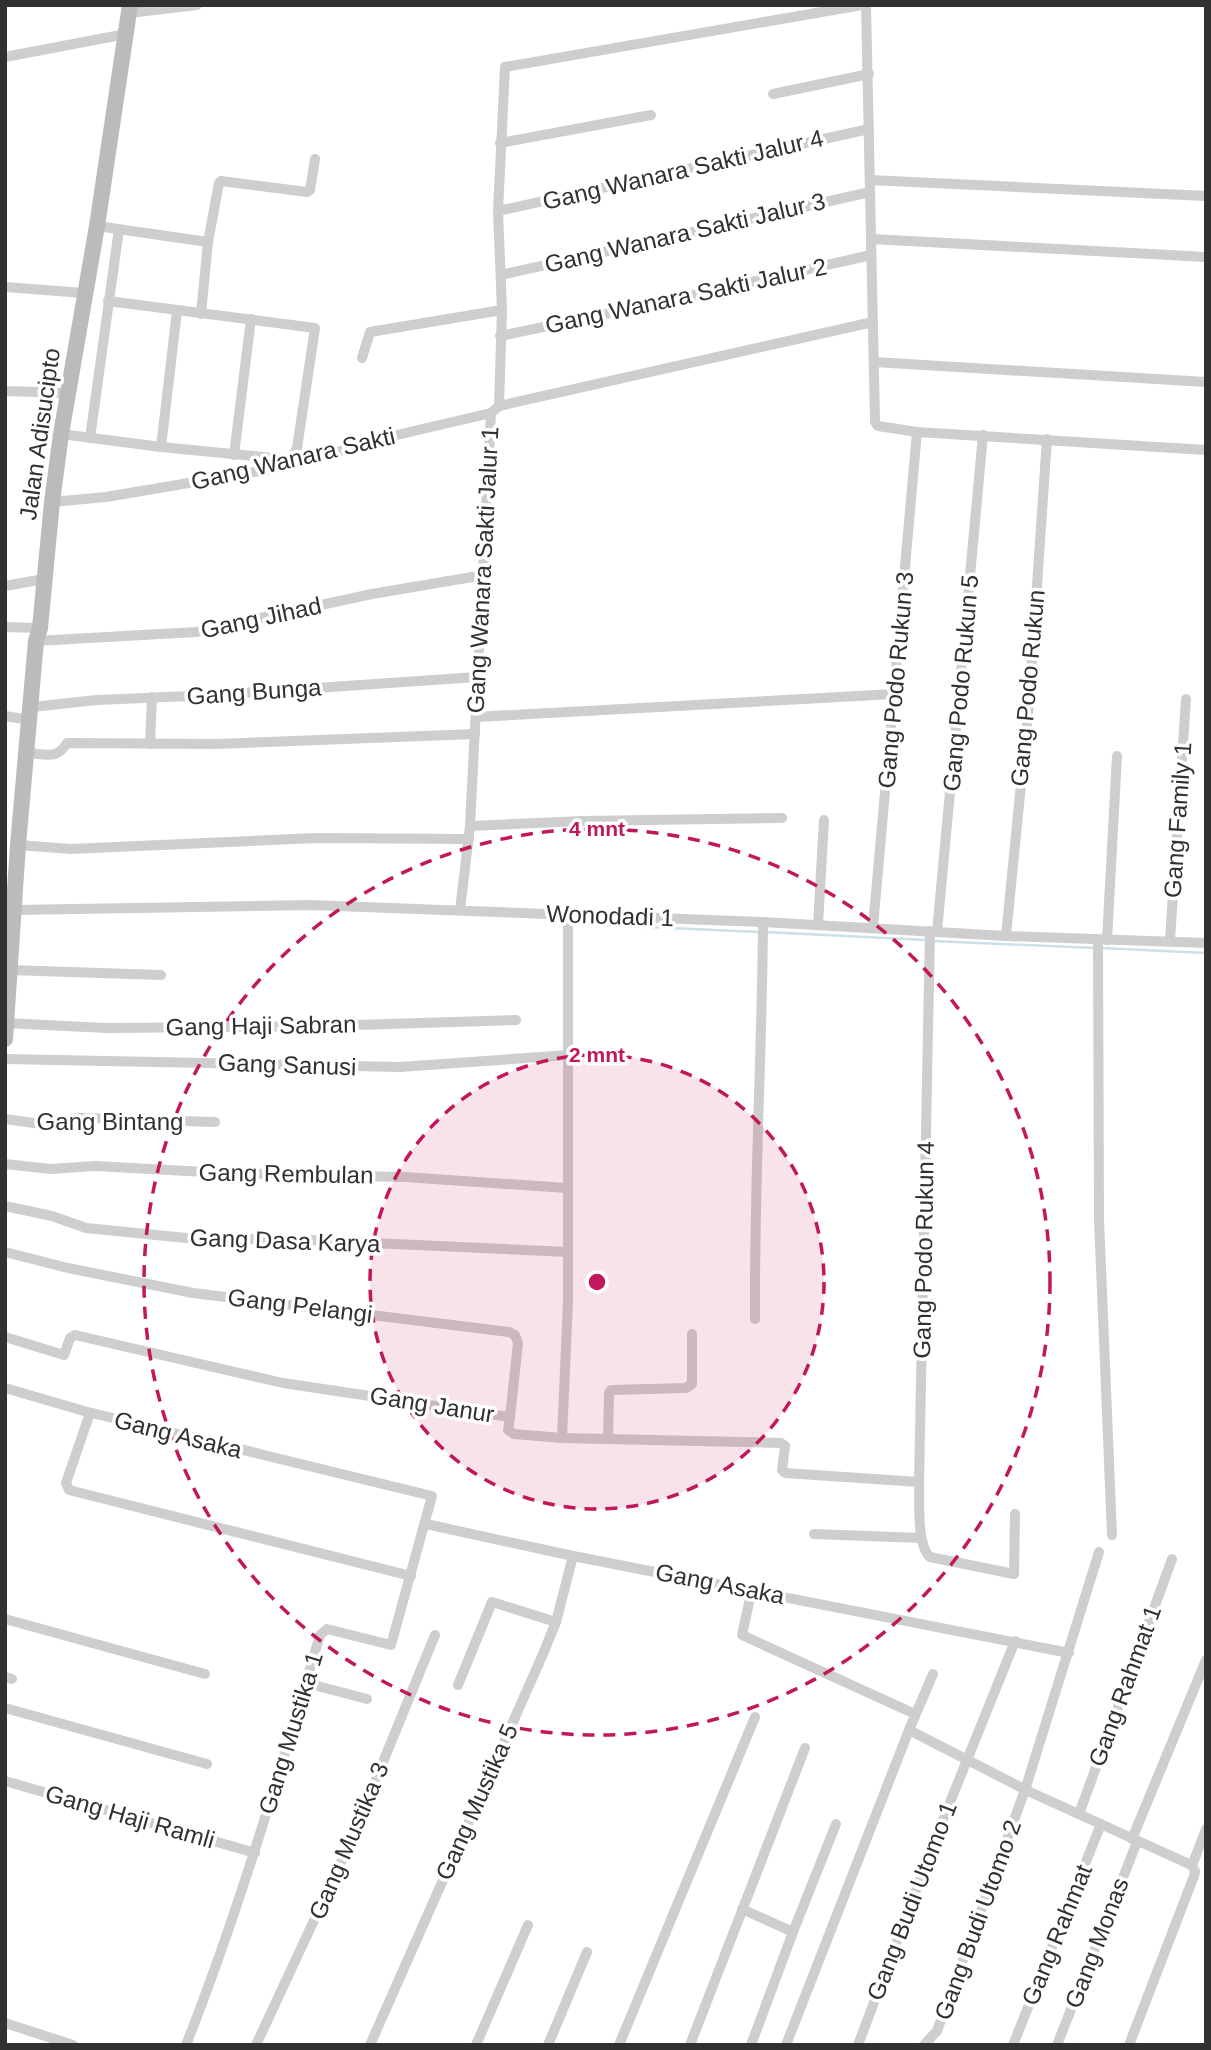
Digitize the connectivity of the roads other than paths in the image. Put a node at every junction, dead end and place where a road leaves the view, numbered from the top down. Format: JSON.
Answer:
{"nodes":[{"id":1,"x":197,"y":5,"type":"edge"},
{"id":2,"x":864,"y":5,"type":"edge"},
{"id":3,"x":129,"y":9,"type":"edge"},
{"id":4,"x":126,"y":34,"type":"junction"},
{"id":5,"x":5,"y":57,"type":"edge"},
{"id":6,"x":869,"y":74,"type":"junction"},
{"id":7,"x":773,"y":94,"type":"dead end"},
{"id":8,"x":651,"y":115,"type":"dead end"},
{"id":9,"x":869,"y":129,"type":"junction"},
{"id":10,"x":500,"y":143,"type":"junction"},
{"id":11,"x":314,"y":159,"type":"dead end"},
{"id":12,"x":870,"y":180,"type":"junction"},
{"id":13,"x":870,"y":192,"type":"junction"},
{"id":14,"x":1206,"y":196,"type":"edge"},
{"id":15,"x":498,"y":211,"type":"junction"},
{"id":16,"x":97,"y":226,"type":"junction"},
{"id":17,"x":119,"y":229,"type":"junction"},
{"id":18,"x":872,"y":239,"type":"junction"},
{"id":19,"x":208,"y":242,"type":"junction"},
{"id":20,"x":872,"y":255,"type":"junction"},
{"id":21,"x":1206,"y":257,"type":"edge"},
{"id":22,"x":500,"y":275,"type":"junction"},
{"id":23,"x":5,"y":287,"type":"edge"},
{"id":24,"x":84,"y":293,"type":"junction"},
{"id":25,"x":108,"y":301,"type":"junction"},
{"id":26,"x":502,"y":310,"type":"junction"},
{"id":27,"x":177,"y":311,"type":"junction"},
{"id":28,"x":201,"y":314,"type":"junction"},
{"id":29,"x":251,"y":319,"type":"junction"},
{"id":30,"x":873,"y":322,"type":"junction"},
{"id":31,"x":500,"y":336,"type":"junction"},
{"id":32,"x":362,"y":358,"type":"dead end"},
{"id":33,"x":874,"y":362,"type":"junction"},
{"id":34,"x":1206,"y":383,"type":"edge"},
{"id":35,"x":5,"y":391,"type":"edge"},
{"id":36,"x":66,"y":393,"type":"junction"},
{"id":37,"x":495,"y":410,"type":"junction"},
{"id":38,"x":917,"y":432,"type":"junction"},
{"id":39,"x":61,"y":434,"type":"junction"},
{"id":40,"x":983,"y":435,"type":"junction"},
{"id":41,"x":90,"y":438,"type":"junction"},
{"id":42,"x":1047,"y":439,"type":"junction"},
{"id":43,"x":161,"y":447,"type":"junction"},
{"id":44,"x":1206,"y":450,"type":"edge"},
{"id":45,"x":234,"y":455,"type":"junction"},
{"id":46,"x":51,"y":502,"type":"junction"},
{"id":47,"x":484,"y":575,"type":"junction"},
{"id":48,"x":44,"y":579,"type":"junction"},
{"id":49,"x":5,"y":586,"type":"edge"},
{"id":50,"x":5,"y":627,"type":"edge"},
{"id":51,"x":38,"y":634,"type":"junction"},
{"id":52,"x":477,"y":677,"type":"junction"},
{"id":53,"x":894,"y":694,"type":"junction"},
{"id":54,"x":152,"y":697,"type":"junction"},
{"id":55,"x":1186,"y":699,"type":"dead end"},
{"id":56,"x":31,"y":713,"type":"junction"},
{"id":57,"x":5,"y":716,"type":"edge"},
{"id":58,"x":476,"y":717,"type":"junction"},
{"id":59,"x":475,"y":734,"type":"junction"},
{"id":60,"x":150,"y":744,"type":"junction"},
{"id":61,"x":28,"y":753,"type":"junction"},
{"id":62,"x":1117,"y":756,"type":"dead end"},
{"id":63,"x":782,"y":818,"type":"dead end"},
{"id":64,"x":824,"y":820,"type":"dead end"},
{"id":65,"x":470,"y":826,"type":"junction"},
{"id":66,"x":469,"y":839,"type":"junction"},
{"id":67,"x":18,"y":845,"type":"junction"},
{"id":68,"x":460,"y":910,"type":"junction"},
{"id":69,"x":568,"y":915,"type":"junction"},
{"id":70,"x":11,"y":919,"type":"edge"},
{"id":71,"x":763,"y":922,"type":"junction"},
{"id":72,"x":818,"y":925,"type":"junction"},
{"id":73,"x":873,"y":927,"type":"junction"},
{"id":74,"x":932,"y":932,"type":"junction"},
{"id":75,"x":1006,"y":936,"type":"junction"},
{"id":76,"x":1101,"y":940,"type":"junction"},
{"id":77,"x":1170,"y":940,"type":"junction"},
{"id":78,"x":1206,"y":943,"type":"edge"},
{"id":79,"x":10,"y":970,"type":"junction"},
{"id":80,"x":161,"y":975,"type":"dead end"},
{"id":81,"x":516,"y":1020,"type":"dead end"},
{"id":82,"x":6,"y":1028,"type":"edge"},
{"id":83,"x":568,"y":1055,"type":"junction"},
{"id":84,"x":5,"y":1059,"type":"edge"},
{"id":85,"x":5,"y":1119,"type":"edge"},
{"id":86,"x":215,"y":1122,"type":"dead end"},
{"id":87,"x":5,"y":1164,"type":"edge"},
{"id":88,"x":566,"y":1188,"type":"junction"},
{"id":89,"x":5,"y":1206,"type":"edge"},
{"id":90,"x":5,"y":1252,"type":"edge"},
{"id":91,"x":568,"y":1252,"type":"junction"},
{"id":92,"x":755,"y":1319,"type":"dead end"},
{"id":93,"x":692,"y":1334,"type":"dead end"},
{"id":94,"x":5,"y":1337,"type":"edge"},
{"id":95,"x":5,"y":1388,"type":"edge"},
{"id":96,"x":90,"y":1413,"type":"junction"},
{"id":97,"x":510,"y":1417,"type":"junction"},
{"id":98,"x":562,"y":1438,"type":"junction"},
{"id":99,"x":608,"y":1438,"type":"junction"},
{"id":100,"x":919,"y":1482,"type":"junction"},
{"id":101,"x":432,"y":1499,"type":"joint"},
{"id":102,"x":1015,"y":1514,"type":"dead end"},
{"id":103,"x":426,"y":1524,"type":"junction"},
{"id":104,"x":814,"y":1534,"type":"dead end"},
{"id":105,"x":1112,"y":1535,"type":"dead end"},
{"id":106,"x":921,"y":1538,"type":"junction"},
{"id":107,"x":1099,"y":1552,"type":"dead end"},
{"id":108,"x":573,"y":1556,"type":"junction"},
{"id":109,"x":1172,"y":1559,"type":"dead end"},
{"id":110,"x":411,"y":1576,"type":"junction"},
{"id":111,"x":752,"y":1589,"type":"junction"},
{"id":112,"x":5,"y":1619,"type":"edge"},
{"id":113,"x":556,"y":1622,"type":"junction"},
{"id":114,"x":435,"y":1635,"type":"dead end"},
{"id":115,"x":1015,"y":1641,"type":"junction"},
{"id":116,"x":1069,"y":1653,"type":"junction"},
{"id":117,"x":1206,"y":1660,"type":"edge"},
{"id":118,"x":205,"y":1674,"type":"dead end"},
{"id":119,"x":933,"y":1674,"type":"dead end"},
{"id":120,"x":306,"y":1683,"type":"junction"},
{"id":121,"x":458,"y":1685,"type":"dead end"},
{"id":122,"x":367,"y":1699,"type":"dead end"},
{"id":123,"x":5,"y":1708,"type":"edge"},
{"id":124,"x":915,"y":1714,"type":"junction"},
{"id":125,"x":755,"y":1717,"type":"dead end"},
{"id":126,"x":909,"y":1730,"type":"junction"},
{"id":127,"x":805,"y":1748,"type":"dead end"},
{"id":128,"x":967,"y":1759,"type":"junction"},
{"id":129,"x":207,"y":1764,"type":"dead end"},
{"id":130,"x":5,"y":1781,"type":"edge"},
{"id":131,"x":1026,"y":1790,"type":"junction"},
{"id":132,"x":1079,"y":1814,"type":"junction"},
{"id":133,"x":836,"y":1824,"type":"dead end"},
{"id":134,"x":1101,"y":1825,"type":"junction"},
{"id":135,"x":1206,"y":1829,"type":"edge"},
{"id":136,"x":1134,"y":1841,"type":"junction"},
{"id":137,"x":255,"y":1853,"type":"junction"},
{"id":138,"x":1191,"y":1864,"type":"junction"},
{"id":139,"x":742,"y":1909,"type":"junction"},
{"id":140,"x":528,"y":1925,"type":"dead end"},
{"id":141,"x":793,"y":1932,"type":"junction"},
{"id":142,"x":587,"y":1952,"type":"dead end"},
{"id":143,"x":5,"y":2023,"type":"edge"},
{"id":144,"x":73,"y":2045,"type":"edge"},
{"id":145,"x":186,"y":2045,"type":"edge"},
{"id":146,"x":256,"y":2045,"type":"edge"},
{"id":147,"x":370,"y":2045,"type":"edge"},
{"id":148,"x":476,"y":2045,"type":"edge"},
{"id":149,"x":548,"y":2045,"type":"edge"},
{"id":150,"x":619,"y":2045,"type":"edge"},
{"id":151,"x":690,"y":2045,"type":"edge"},
{"id":152,"x":751,"y":2045,"type":"edge"},
{"id":153,"x":786,"y":2045,"type":"edge"},
{"id":154,"x":858,"y":2045,"type":"edge"},
{"id":155,"x":924,"y":2045,"type":"edge"},
{"id":156,"x":1013,"y":2045,"type":"edge"},
{"id":157,"x":1057,"y":2045,"type":"edge"},
{"id":158,"x":1129,"y":2045,"type":"edge"}],
"edges":[{"from":1,"to":3,"type":"street"},
{"from":2,"to":6,"type":"street"},
{"from":2,"to":10,"type":"street"},
{"from":3,"to":4,"type":"main road","name":"Jalan Adisucipto"},
{"from":4,"to":5,"type":"street"},
{"from":4,"to":16,"type":"main road","name":"Jalan Adisucipto"},
{"from":6,"to":7,"type":"street"},
{"from":6,"to":9,"type":"street"},
{"from":8,"to":10,"type":"street"},
{"from":9,"to":12,"type":"street"},
{"from":9,"to":15,"type":"street","name":"Gang Wanara Sakti Jalur 4"},
{"from":10,"to":15,"type":"street"},
{"from":11,"to":19,"type":"street"},
{"from":12,"to":13,"type":"street"},
{"from":12,"to":14,"type":"street"},
{"from":13,"to":18,"type":"street"},
{"from":13,"to":22,"type":"street","name":"Gang Wanara Sakti Jalur 3"},
{"from":15,"to":22,"type":"street"},
{"from":16,"to":17,"type":"street"},
{"from":16,"to":24,"type":"main road","name":"Jalan Adisucipto"},
{"from":17,"to":19,"type":"street"},
{"from":17,"to":25,"type":"street"},
{"from":18,"to":20,"type":"street"},
{"from":18,"to":21,"type":"street"},
{"from":19,"to":28,"type":"street"},
{"from":20,"to":30,"type":"street"},
{"from":20,"to":31,"type":"street","name":"Gang Wanara Sakti Jalur 2"},
{"from":22,"to":26,"type":"street"},
{"from":23,"to":24,"type":"street"},
{"from":24,"to":36,"type":"main road","name":"Jalan Adisucipto"},
{"from":25,"to":27,"type":"street"},
{"from":25,"to":41,"type":"street"},
{"from":26,"to":31,"type":"street"},
{"from":26,"to":32,"type":"street"},
{"from":27,"to":28,"type":"street"},
{"from":27,"to":43,"type":"street"},
{"from":28,"to":29,"type":"street"},
{"from":29,"to":45,"type":"street"},
{"from":29,"to":45,"type":"street"},
{"from":30,"to":33,"type":"street"},
{"from":30,"to":37,"type":"street","name":"Gang Wanara Sakti Jalur 1"},
{"from":31,"to":37,"type":"street"},
{"from":33,"to":34,"type":"street"},
{"from":33,"to":38,"type":"street"},
{"from":35,"to":36,"type":"street"},
{"from":36,"to":39,"type":"main road","name":"Jalan Adisucipto"},
{"from":37,"to":46,"type":"street","name":"Gang Wanara Sakti"},
{"from":37,"to":47,"type":"street","name":"Gang Wanara Sakti Jalur 1"},
{"from":38,"to":40,"type":"street"},
{"from":38,"to":53,"type":"street","name":"Gang Podo Rukun 3"},
{"from":39,"to":41,"type":"street"},
{"from":39,"to":46,"type":"main road","name":"Jalan Adisucipto"},
{"from":40,"to":42,"type":"street"},
{"from":40,"to":74,"type":"street","name":"Gang Podo Rukun 5"},
{"from":41,"to":43,"type":"street"},
{"from":42,"to":44,"type":"street"},
{"from":42,"to":75,"type":"street","name":"Gang Podo Rukun"},
{"from":43,"to":45,"type":"street"},
{"from":46,"to":48,"type":"main road","name":"Jalan Adisucipto"},
{"from":47,"to":51,"type":"street","name":"Gang Jihad"},
{"from":47,"to":52,"type":"street","name":"Gang Wanara Sakti Jalur 1"},
{"from":48,"to":49,"type":"street"},
{"from":48,"to":51,"type":"main road","name":"Jalan Adisucipto"},
{"from":50,"to":51,"type":"street","name":"Gang Jihad"},
{"from":51,"to":56,"type":"main road","name":"Jalan Adisucipto"},
{"from":52,"to":54,"type":"street","name":"Gang Bunga"},
{"from":52,"to":58,"type":"street","name":"Gang Wanara Sakti Jalur 1"},
{"from":53,"to":58,"type":"street"},
{"from":53,"to":73,"type":"street","name":"Gang Podo Rukun 3"},
{"from":54,"to":56,"type":"street","name":"Gang Bunga"},
{"from":54,"to":60,"type":"street"},
{"from":55,"to":77,"type":"street","name":"Gang Family 1"},
{"from":56,"to":57,"type":"street","name":"Gang Bunga"},
{"from":56,"to":61,"type":"main road","name":"Jalan Adisucipto"},
{"from":58,"to":59,"type":"street","name":"Gang Wanara Sakti Jalur 1"},
{"from":59,"to":60,"type":"street"},
{"from":59,"to":65,"type":"street","name":"Gang Wanara Sakti Jalur 1"},
{"from":60,"to":61,"type":"street"},
{"from":61,"to":67,"type":"main road","name":"Jalan Adisucipto"},
{"from":62,"to":76,"type":"street"},
{"from":63,"to":65,"type":"street"},
{"from":64,"to":72,"type":"street"},
{"from":65,"to":66,"type":"street","name":"Gang Wanara Sakti Jalur 1"},
{"from":66,"to":67,"type":"street"},
{"from":66,"to":68,"type":"street","name":"Gang Wanara Sakti Jalur 1"},
{"from":67,"to":70,"type":"main road","name":"Jalan Adisucipto"},
{"from":68,"to":69,"type":"street","name":"Wonodadi 1"},
{"from":68,"to":70,"type":"street","name":"Wonodadi 1"},
{"from":69,"to":71,"type":"street","name":"Wonodadi 1"},
{"from":69,"to":83,"type":"street"},
{"from":70,"to":79,"type":"main road","name":"Jalan Adisucipto"},
{"from":71,"to":72,"type":"street","name":"Wonodadi 1"},
{"from":71,"to":92,"type":"street"},
{"from":72,"to":73,"type":"street","name":"Wonodadi 1"},
{"from":73,"to":74,"type":"street","name":"Wonodadi 1"},
{"from":74,"to":75,"type":"street","name":"Wonodadi 1"},
{"from":74,"to":100,"type":"street","name":"Gang Podo Rukun 4"},
{"from":75,"to":76,"type":"street","name":"Wonodadi 1"},
{"from":76,"to":77,"type":"street","name":"Wonodadi 1"},
{"from":76,"to":105,"type":"street"},
{"from":77,"to":78,"type":"street","name":"Wonodadi 1"},
{"from":79,"to":80,"type":"street"},
{"from":79,"to":82,"type":"main road","name":"Jalan Adisucipto"},
{"from":81,"to":82,"type":"street","name":"Gang Haji Sabran"},
{"from":83,"to":84,"type":"street","name":"Gang Sanusi"},
{"from":83,"to":88,"type":"street"},
{"from":85,"to":86,"type":"street","name":"Gang Bintang"},
{"from":87,"to":88,"type":"street","name":"Gang Rembulan"},
{"from":88,"to":91,"type":"street"},
{"from":89,"to":91,"type":"street","name":"Gang Dasa Karya"},
{"from":90,"to":97,"type":"street","name":"Gang Pelangi"},
{"from":91,"to":98,"type":"street"},
{"from":93,"to":99,"type":"street"},
{"from":94,"to":97,"type":"street","name":"Gang Janur"},
{"from":95,"to":96,"type":"street","name":"Gang Asaka"},
{"from":96,"to":101,"type":"street","name":"Gang Asaka"},
{"from":96,"to":110,"type":"street"},
{"from":97,"to":98,"type":"street","name":"Gang Janur"},
{"from":98,"to":99,"type":"street","name":"Gang Janur"},
{"from":99,"to":100,"type":"street","name":"Gang Janur"},
{"from":100,"to":106,"type":"street","name":"Gang Podo Rukun 4"},
{"from":101,"to":103,"type":"street","name":"Gang Mustika 1"},
{"from":102,"to":106,"type":"street"},
{"from":103,"to":108,"type":"street","name":"Gang Asaka"},
{"from":103,"to":110,"type":"street","name":"Gang Mustika 1"},
{"from":104,"to":106,"type":"street"},
{"from":107,"to":116,"type":"street","name":"Gang Budi Utomo 2"},
{"from":108,"to":111,"type":"street","name":"Gang Asaka"},
{"from":108,"to":113,"type":"street","name":"Gang Mustika 5"},
{"from":109,"to":132,"type":"street","name":"Gang Rahmat 1"},
{"from":110,"to":120,"type":"street","name":"Gang Mustika 1"},
{"from":111,"to":115,"type":"street","name":"Gang Asaka"},
{"from":111,"to":124,"type":"street"},
{"from":112,"to":118,"type":"street"},
{"from":113,"to":121,"type":"street"},
{"from":113,"to":147,"type":"street","name":"Gang Mustika 5"},
{"from":114,"to":146,"type":"street","name":"Gang Mustika 3"},
{"from":115,"to":116,"type":"street","name":"Gang Asaka"},
{"from":115,"to":128,"type":"street","name":"Gang Budi Utomo 1"},
{"from":116,"to":131,"type":"street","name":"Gang Budi Utomo 2"},
{"from":117,"to":136,"type":"street","name":"Gang Monas"},
{"from":119,"to":124,"type":"street"},
{"from":120,"to":122,"type":"street"},
{"from":120,"to":137,"type":"street","name":"Gang Mustika 1"},
{"from":123,"to":129,"type":"street"},
{"from":124,"to":126,"type":"street"},
{"from":125,"to":150,"type":"street"},
{"from":126,"to":128,"type":"street"},
{"from":126,"to":153,"type":"street"},
{"from":127,"to":139,"type":"street"},
{"from":128,"to":131,"type":"street"},
{"from":128,"to":154,"type":"street","name":"Gang Budi Utomo 1"},
{"from":130,"to":137,"type":"street","name":"Gang Haji Ramli"},
{"from":131,"to":132,"type":"street"},
{"from":131,"to":155,"type":"street","name":"Gang Budi Utomo 2"},
{"from":132,"to":134,"type":"street"},
{"from":133,"to":141,"type":"street"},
{"from":134,"to":136,"type":"street"},
{"from":134,"to":156,"type":"street","name":"Gang Rahmat"},
{"from":135,"to":138,"type":"street"},
{"from":136,"to":138,"type":"street"},
{"from":136,"to":157,"type":"street","name":"Gang Monas"},
{"from":137,"to":145,"type":"street","name":"Gang Mustika 1"},
{"from":138,"to":158,"type":"street"},
{"from":139,"to":141,"type":"street"},
{"from":139,"to":151,"type":"street"},
{"from":140,"to":148,"type":"street"},
{"from":141,"to":152,"type":"street"},
{"from":142,"to":149,"type":"street"},
{"from":143,"to":144,"type":"street"}]}
